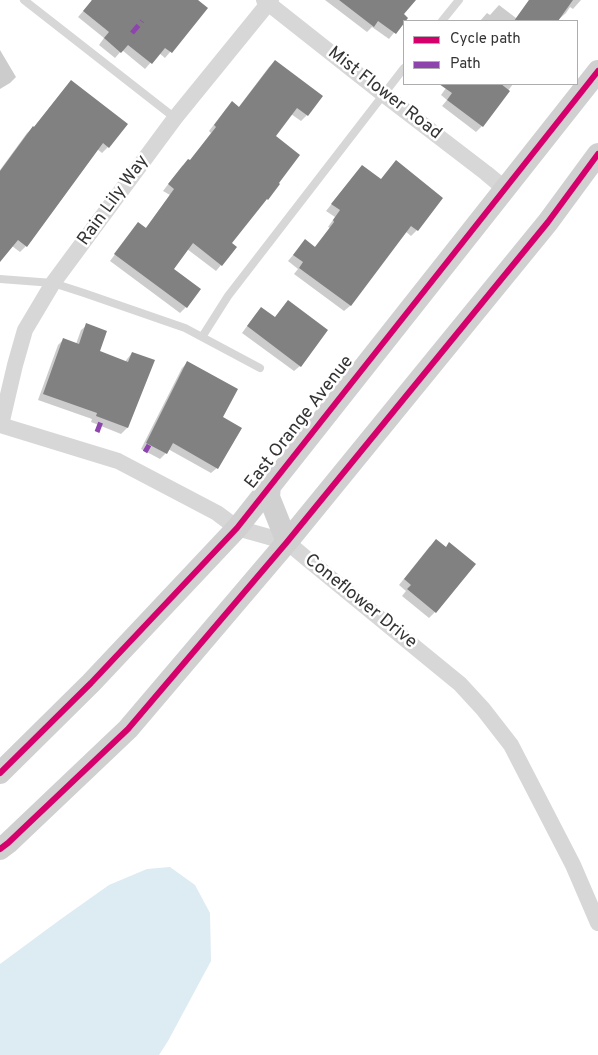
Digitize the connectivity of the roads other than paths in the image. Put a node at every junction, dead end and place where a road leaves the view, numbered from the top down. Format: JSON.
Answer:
{"nodes":[{"id":1,"x":24,"y":0,"type":"edge"},
{"id":2,"x":458,"y":0,"type":"edge"},
{"id":3,"x":268,"y":1,"type":"edge"},
{"id":4,"x":443,"y":20,"type":"edge"},
{"id":5,"x":403,"y":69,"type":"edge"},
{"id":6,"x":598,"y":71,"type":"edge"},
{"id":7,"x":383,"y":94,"type":"junction"},
{"id":8,"x":174,"y":118,"type":"junction"},
{"id":9,"x":598,"y":154,"type":"edge"},
{"id":10,"x":504,"y":188,"type":"junction"},
{"id":11,"x":0,"y":278,"type":"edge"},
{"id":12,"x":52,"y":283,"type":"junction"},
{"id":13,"x":202,"y":338,"type":"junction"},
{"id":14,"x":260,"y":368,"type":"dead end"},
{"id":15,"x":1,"y":425,"type":"edge"},
{"id":16,"x":270,"y":485,"type":"junction"},
{"id":17,"x":237,"y":528,"type":"junction"},
{"id":18,"x":287,"y":542,"type":"junction"},
{"id":19,"x":0,"y":773,"type":"edge"},
{"id":20,"x":3,"y":844,"type":"edge"},
{"id":21,"x":598,"y":923,"type":"edge"}],
"edges":[{"from":1,"to":8,"type":"lane"},
{"from":2,"to":4,"type":"lane"},
{"from":3,"to":7,"type":"street","name":"Mist Flower Road"},
{"from":3,"to":8,"type":"street","name":"Rain Lily Way"},
{"from":5,"to":7,"type":"lane"},
{"from":6,"to":10,"type":"street","name":"East Orange Avenue"},
{"from":7,"to":10,"type":"street","name":"Mist Flower Road"},
{"from":7,"to":13,"type":"lane"},
{"from":8,"to":12,"type":"street","name":"Rain Lily Way"},
{"from":9,"to":18,"type":"street"},
{"from":10,"to":16,"type":"street","name":"East Orange Avenue"},
{"from":11,"to":12,"type":"lane"},
{"from":12,"to":13,"type":"lane"},
{"from":12,"to":15,"type":"street","name":"Rain Lily Way"},
{"from":13,"to":14,"type":"lane"},
{"from":15,"to":17,"type":"street","name":"Coneflower Drive"},
{"from":16,"to":17,"type":"street","name":"East Orange Avenue"},
{"from":16,"to":18,"type":"street"},
{"from":17,"to":18,"type":"street","name":"Coneflower Drive"},
{"from":17,"to":19,"type":"street","name":"East Orange Avenue"},
{"from":18,"to":20,"type":"street"},
{"from":18,"to":21,"type":"street","name":"Coneflower Drive"}]}
